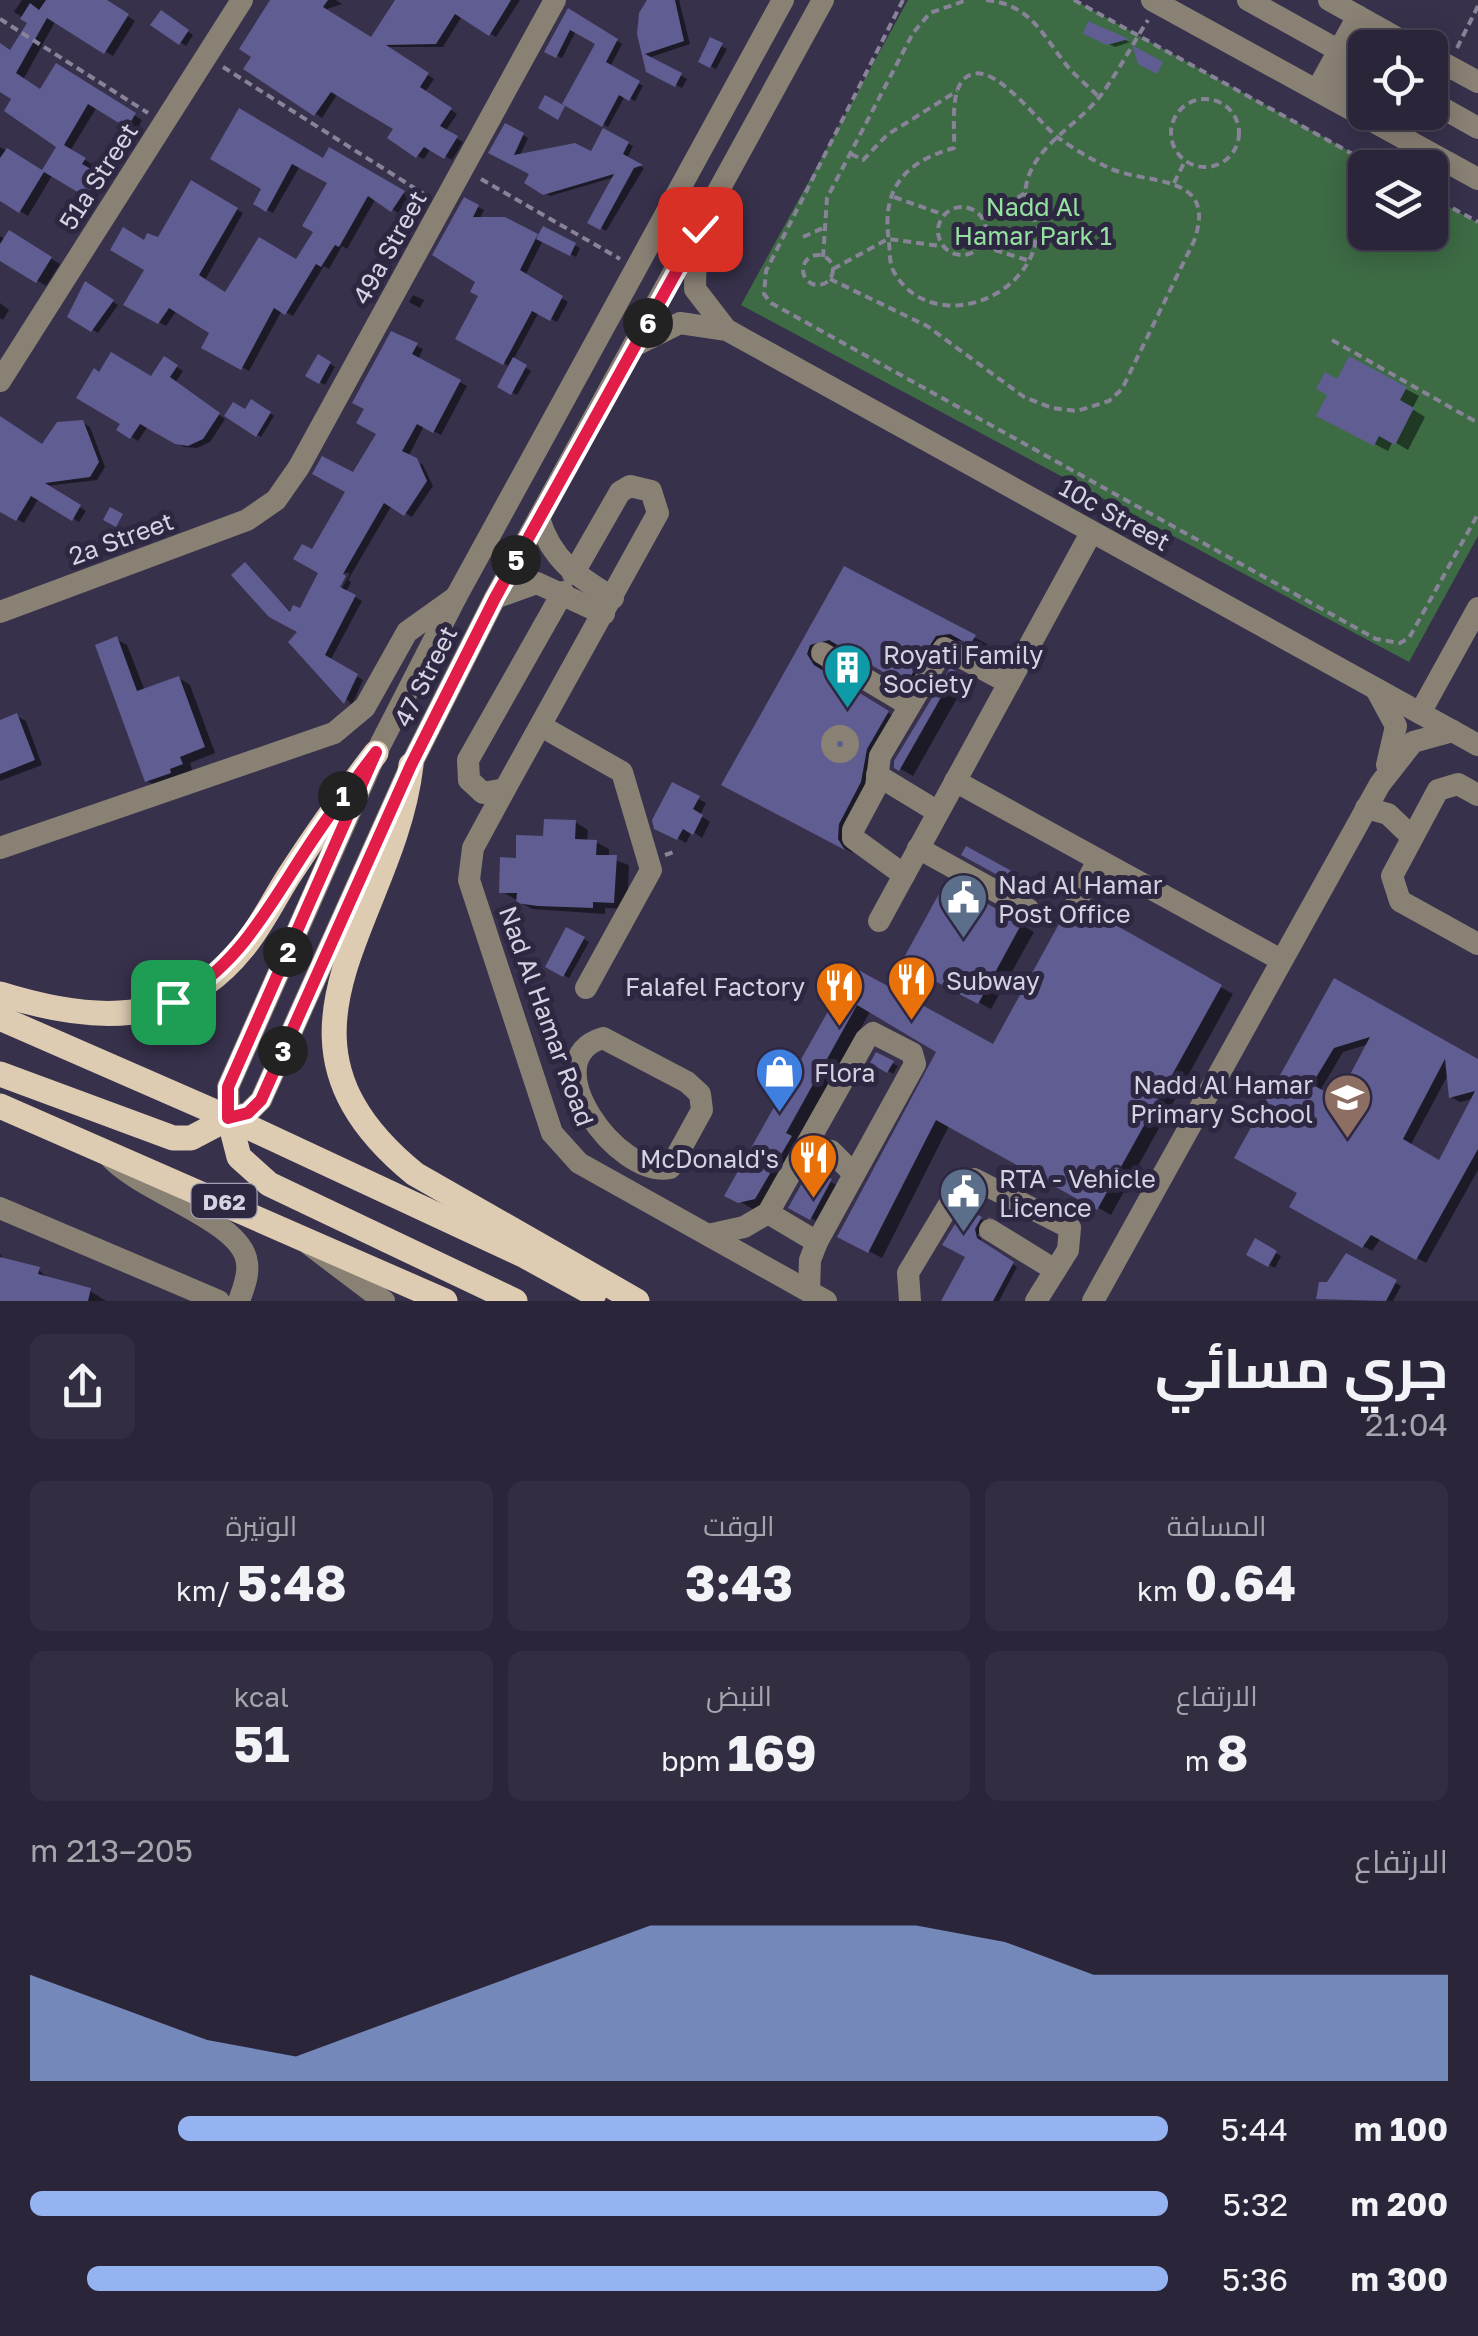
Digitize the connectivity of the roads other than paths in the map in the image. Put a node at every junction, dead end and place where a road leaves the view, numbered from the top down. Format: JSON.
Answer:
{"nodes":[{"id":1,"x":242,"y":0,"type":"edge"},
{"id":2,"x":555,"y":0,"type":"edge"},
{"id":3,"x":783,"y":0,"type":"edge"},
{"id":4,"x":823,"y":0,"type":"edge"},
{"id":5,"x":1248,"y":0,"type":"edge"},
{"id":6,"x":1329,"y":0,"type":"edge"},
{"id":7,"x":1155,"y":2,"type":"edge"},
{"id":8,"x":1366,"y":21,"type":"junction"},
{"id":9,"x":1363,"y":30,"type":"edge"},
{"id":10,"x":1382,"y":30,"type":"edge"},
{"id":11,"x":1348,"y":55,"type":"edge"},
{"id":12,"x":1348,"y":64,"type":"edge"},
{"id":13,"x":1448,"y":65,"type":"edge"},
{"id":14,"x":1478,"y":82,"type":"edge"},
{"id":15,"x":1325,"y":94,"type":"junction"},
{"id":16,"x":1448,"y":111,"type":"edge"},
{"id":17,"x":1478,"y":128,"type":"edge"},
{"id":18,"x":1478,"y":179,"type":"edge"},
{"id":19,"x":700,"y":229,"type":"junction"},
{"id":20,"x":727,"y":330,"type":"junction"},
{"id":21,"x":634,"y":347,"type":"junction"},
{"id":22,"x":0,"y":381,"type":"edge"},
{"id":23,"x":261,"y":512,"type":"joint"},
{"id":24,"x":539,"y":518,"type":"junction"},
{"id":25,"x":1091,"y":533,"type":"junction"},
{"id":26,"x":568,"y":583,"type":"junction"},
{"id":27,"x":456,"y":596,"type":"junction"},
{"id":28,"x":495,"y":598,"type":"junction"},
{"id":29,"x":608,"y":606,"type":"junction"},
{"id":30,"x":1478,"y":608,"type":"edge"},
{"id":31,"x":0,"y":612,"type":"edge"},
{"id":32,"x":822,"y":653,"type":"dead end"},
{"id":33,"x":1009,"y":683,"type":"junction"},
{"id":34,"x":1374,"y":687,"type":"junction"},
{"id":35,"x":909,"y":704,"type":"junction"},
{"id":36,"x":1420,"y":713,"type":"junction"},
{"id":37,"x":541,"y":726,"type":"junction"},
{"id":38,"x":1452,"y":731,"type":"junction"},
{"id":39,"x":848,"y":744,"type":"dead end"},
{"id":40,"x":1478,"y":745,"type":"edge"},
{"id":41,"x":376,"y":752,"type":"junction"},
{"id":42,"x":411,"y":765,"type":"junction"},
{"id":43,"x":879,"y":765,"type":"junction"},
{"id":44,"x":955,"y":781,"type":"junction"},
{"id":45,"x":1380,"y":784,"type":"junction"},
{"id":46,"x":504,"y":788,"type":"junction"},
{"id":47,"x":1478,"y":794,"type":"edge"},
{"id":48,"x":1366,"y":808,"type":"junction"},
{"id":49,"x":938,"y":812,"type":"junction"},
{"id":50,"x":1412,"y":837,"type":"junction"},
{"id":51,"x":0,"y":848,"type":"edge"},
{"id":52,"x":918,"y":848,"type":"junction"},
{"id":53,"x":1098,"y":860,"type":"junction"},
{"id":54,"x":904,"y":875,"type":"junction"},
{"id":55,"x":1076,"y":903,"type":"dead end"},
{"id":56,"x":1028,"y":909,"type":"dead end"},
{"id":57,"x":879,"y":921,"type":"dead end"},
{"id":58,"x":1478,"y":944,"type":"edge"},
{"id":59,"x":1280,"y":960,"type":"junction"},
{"id":60,"x":586,"y":988,"type":"dead end"},
{"id":61,"x":0,"y":994,"type":"edge"},
{"id":62,"x":0,"y":1018,"type":"edge"},
{"id":63,"x":0,"y":1074,"type":"edge"},
{"id":64,"x":0,"y":1106,"type":"edge"},
{"id":65,"x":228,"y":1118,"type":"junction"},
{"id":66,"x":0,"y":1122,"type":"edge"},
{"id":67,"x":41,"y":1124,"type":"junction"},
{"id":68,"x":809,"y":1146,"type":"junction"},
{"id":69,"x":102,"y":1149,"type":"junction"},
{"id":70,"x":660,"y":1170,"type":"junction"},
{"id":71,"x":854,"y":1174,"type":"junction"},
{"id":72,"x":634,"y":1194,"type":"junction"},
{"id":73,"x":0,"y":1208,"type":"edge"},
{"id":74,"x":664,"y":1210,"type":"junction"},
{"id":75,"x":768,"y":1213,"type":"junction"},
{"id":76,"x":990,"y":1230,"type":"tunnel mouth"},
{"id":77,"x":301,"y":1235,"type":"junction"},
{"id":78,"x":708,"y":1235,"type":"junction"},
{"id":79,"x":818,"y":1242,"type":"junction"},
{"id":80,"x":1058,"y":1265,"type":"junction"},
{"id":81,"x":817,"y":1296,"type":"edge"},
{"id":82,"x":219,"y":1301,"type":"edge"},
{"id":83,"x":240,"y":1301,"type":"edge"},
{"id":84,"x":384,"y":1301,"type":"edge"},
{"id":85,"x":445,"y":1301,"type":"edge"},
{"id":86,"x":515,"y":1301,"type":"edge"},
{"id":87,"x":607,"y":1301,"type":"edge"},
{"id":88,"x":637,"y":1301,"type":"edge"},
{"id":89,"x":910,"y":1301,"type":"edge"},
{"id":90,"x":1036,"y":1301,"type":"edge"},
{"id":91,"x":1093,"y":1301,"type":"edge"}],
"edges":[{"from":1,"to":22,"type":"street","name":"51a Street"},
{"from":2,"to":23,"type":"street","name":"49a Street"},
{"from":3,"to":27,"type":"street","name":"47 Street"},
{"from":4,"to":19,"type":"street","name":"47 Street"},
{"from":5,"to":11,"type":"street"},
{"from":6,"to":8,"type":"street"},
{"from":7,"to":15,"type":"street"},
{"from":8,"to":9,"type":"street"},
{"from":8,"to":10,"type":"street"},
{"from":12,"to":15,"type":"street"},
{"from":13,"to":14,"type":"street"},
{"from":15,"to":18,"type":"street"},
{"from":16,"to":17,"type":"street"},
{"from":19,"to":20,"type":"street","name":"10c Street"},
{"from":19,"to":21,"type":"street","name":"47 Street"},
{"from":20,"to":21,"type":"street","name":"10c Street"},
{"from":20,"to":25,"type":"street","name":"10c Street"},
{"from":21,"to":24,"type":"street","name":"47 Street"},
{"from":23,"to":31,"type":"street","name":"2a Street"},
{"from":24,"to":26,"type":"street"},
{"from":24,"to":28,"type":"street","name":"47 Street"},
{"from":25,"to":33,"type":"street"},
{"from":25,"to":34,"type":"street","name":"10c Street"},
{"from":26,"to":28,"type":"street"},
{"from":26,"to":29,"type":"street"},
{"from":26,"to":29,"type":"street","name":"Nad Al Hamar Road"},
{"from":26,"to":46,"type":"street"},
{"from":27,"to":41,"type":"street","name":"47 Street"},
{"from":27,"to":51,"type":"street"},
{"from":28,"to":42,"type":"street","name":"47 Street"},
{"from":29,"to":37,"type":"street","name":"Nad Al Hamar Road"},
{"from":30,"to":36,"type":"street"},
{"from":32,"to":35,"type":"street"},
{"from":33,"to":35,"type":"street"},
{"from":33,"to":44,"type":"street"},
{"from":34,"to":36,"type":"street","name":"10c Street"},
{"from":34,"to":45,"type":"street"},
{"from":35,"to":43,"type":"street"},
{"from":36,"to":38,"type":"street","name":"10c Street"},
{"from":37,"to":46,"type":"street","name":"Nad Al Hamar Road"},
{"from":37,"to":60,"type":"street"},
{"from":38,"to":40,"type":"street","name":"10c Street"},
{"from":38,"to":45,"type":"street"},
{"from":39,"to":43,"type":"street"},
{"from":41,"to":61,"type":"main road"},
{"from":41,"to":65,"type":"street","name":"47 Street"},
{"from":42,"to":65,"type":"street","name":"47 Street"},
{"from":42,"to":88,"type":"main road"},
{"from":43,"to":49,"type":"street"},
{"from":43,"to":54,"type":"street"},
{"from":44,"to":49,"type":"street"},
{"from":44,"to":53,"type":"street"},
{"from":45,"to":48,"type":"street"},
{"from":46,"to":72,"type":"street","name":"Nad Al Hamar Road"},
{"from":47,"to":50,"type":"street"},
{"from":48,"to":50,"type":"street"},
{"from":48,"to":59,"type":"street"},
{"from":49,"to":52,"type":"street"},
{"from":50,"to":58,"type":"street"},
{"from":52,"to":54,"type":"street"},
{"from":52,"to":56,"type":"street"},
{"from":53,"to":55,"type":"street"},
{"from":53,"to":59,"type":"street"},
{"from":54,"to":57,"type":"street"},
{"from":59,"to":91,"type":"street"},
{"from":62,"to":65,"type":"main road"},
{"from":63,"to":65,"type":"main road"},
{"from":64,"to":67,"type":"main road","number":"D62"},
{"from":65,"to":86,"type":"main road"},
{"from":65,"to":87,"type":"main road"},
{"from":66,"to":67,"type":"street"},
{"from":67,"to":69,"type":"main road","number":"D62"},
{"from":68,"to":71,"type":"street"},
{"from":68,"to":71,"type":"street"},
{"from":68,"to":75,"type":"street"},
{"from":69,"to":77,"type":"main road","number":"D62"},
{"from":69,"to":83,"type":"street"},
{"from":70,"to":70,"type":"street"},
{"from":70,"to":72,"type":"street"},
{"from":70,"to":74,"type":"street"},
{"from":71,"to":79,"type":"street"},
{"from":72,"to":74,"type":"street","name":"Nad Al Hamar Road"},
{"from":73,"to":82,"type":"street"},
{"from":74,"to":78,"type":"street","name":"Nad Al Hamar Road"},
{"from":75,"to":78,"type":"street"},
{"from":75,"to":79,"type":"street"},
{"from":76,"to":80,"type":"street"},
{"from":77,"to":84,"type":"street"},
{"from":77,"to":85,"type":"main road","number":"D62"},
{"from":78,"to":81,"type":"street","name":"Nad Al Hamar Road"},
{"from":79,"to":81,"type":"street"},
{"from":80,"to":89,"type":"street"},
{"from":80,"to":90,"type":"street"}]}
